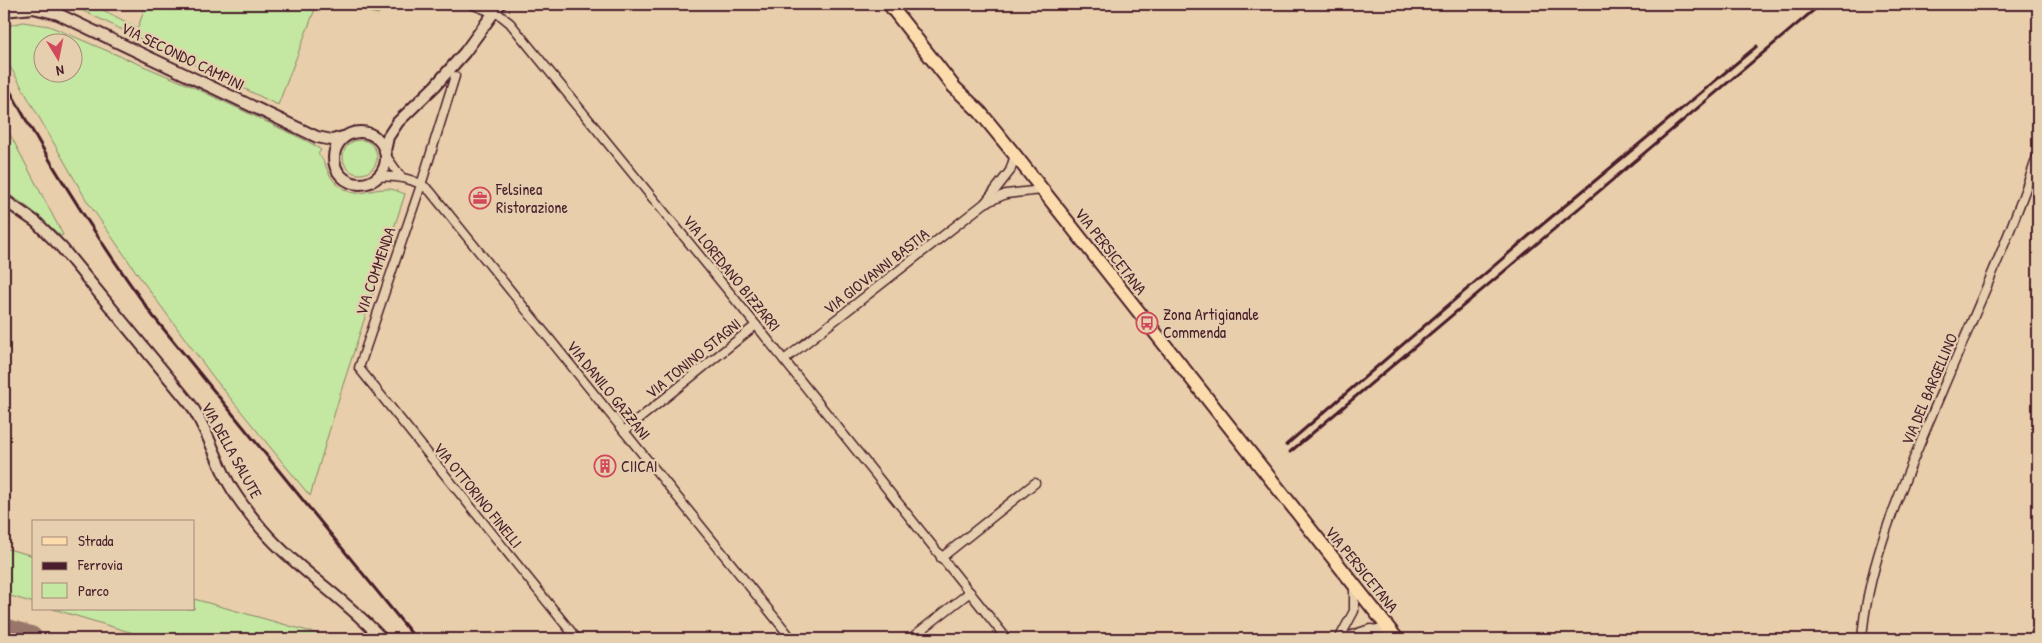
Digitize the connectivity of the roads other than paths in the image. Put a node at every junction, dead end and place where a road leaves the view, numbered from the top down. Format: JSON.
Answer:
{"nodes":[{"id":1,"x":470,"y":4,"type":"edge"},
{"id":2,"x":500,"y":4,"type":"edge"},
{"id":3,"x":889,"y":4,"type":"edge"},
{"id":4,"x":4,"y":11,"type":"edge"},
{"id":5,"x":494,"y":13,"type":"junction"},
{"id":6,"x":455,"y":76,"type":"dead end"},
{"id":7,"x":398,"y":122,"type":"junction"},
{"id":8,"x":366,"y":133,"type":"junction"},
{"id":9,"x":344,"y":137,"type":"junction"},
{"id":10,"x":317,"y":138,"type":"junction"},
{"id":11,"x":385,"y":154,"type":"junction"},
{"id":12,"x":2038,"y":154,"type":"edge"},
{"id":13,"x":1015,"y":155,"type":"junction"},
{"id":14,"x":334,"y":164,"type":"junction"},
{"id":15,"x":377,"y":177,"type":"junction"},
{"id":16,"x":401,"y":177,"type":"junction"},
{"id":17,"x":421,"y":185,"type":"junction"},
{"id":18,"x":1042,"y":190,"type":"junction"},
{"id":19,"x":4,"y":200,"type":"edge"},
{"id":20,"x":985,"y":203,"type":"junction"},
{"id":21,"x":756,"y":325,"type":"junction"},
{"id":22,"x":784,"y":360,"type":"junction"},
{"id":23,"x":359,"y":368,"type":"joint"},
{"id":24,"x":624,"y":431,"type":"junction"},
{"id":25,"x":1035,"y":483,"type":"dead end"},
{"id":26,"x":941,"y":558,"type":"junction"},
{"id":27,"x":1353,"y":584,"type":"junction"},
{"id":28,"x":970,"y":592,"type":"junction"},
{"id":29,"x":1394,"y":635,"type":"edge"},
{"id":30,"x":382,"y":639,"type":"edge"},
{"id":31,"x":577,"y":639,"type":"edge"},
{"id":32,"x":792,"y":639,"type":"edge"},
{"id":33,"x":910,"y":639,"type":"edge"},
{"id":34,"x":1007,"y":639,"type":"edge"},
{"id":35,"x":1340,"y":639,"type":"edge"},
{"id":36,"x":1862,"y":639,"type":"edge"}],
"edges":[{"from":1,"to":5,"type":"street"},
{"from":2,"to":5,"type":"street"},
{"from":3,"to":13,"type":"main road","name":"VIA PERSICETANA"},
{"from":4,"to":10,"type":"street","name":"VIA SECONDO CAMPINI"},
{"from":5,"to":7,"type":"street"},
{"from":5,"to":21,"type":"street","name":"VIA LOREDANO BIZZARRI"},
{"from":6,"to":17,"type":"street","name":"VIA COMMENDA"},
{"from":7,"to":8,"type":"street"},
{"from":7,"to":11,"type":"street"},
{"from":8,"to":9,"type":"street"},
{"from":8,"to":11,"type":"street"},
{"from":9,"to":10,"type":"street","name":"VIA SECONDO CAMPINI"},
{"from":9,"to":14,"type":"street"},
{"from":10,"to":14,"type":"street","name":"VIA SECONDO CAMPINI"},
{"from":11,"to":15,"type":"street"},
{"from":11,"to":16,"type":"street"},
{"from":12,"to":36,"type":"street","name":"VIA DEL BARGELLINO"},
{"from":13,"to":18,"type":"main road","name":"VIA PERSICETANA"},
{"from":13,"to":20,"type":"street","name":"VIA GIOVANNI BASTIA"},
{"from":14,"to":15,"type":"street"},
{"from":15,"to":16,"type":"street"},
{"from":16,"to":17,"type":"street"},
{"from":17,"to":23,"type":"street","name":"VIA COMMENDA"},
{"from":17,"to":24,"type":"street","name":"VIA DANILO GAZZANI"},
{"from":18,"to":20,"type":"street","name":"VIA GIOVANNI BASTIA"},
{"from":18,"to":27,"type":"main road","name":"VIA PERSICETANA"},
{"from":19,"to":30,"type":"street","name":"VIA DELLA SALUTE"},
{"from":20,"to":22,"type":"street","name":"VIA GIOVANNI BASTIA"},
{"from":21,"to":22,"type":"street","name":"VIA LOREDANO BIZZARRI"},
{"from":21,"to":24,"type":"street","name":"VIA TONINO STAGNI"},
{"from":22,"to":26,"type":"street","name":"VIA LOREDANO BIZZARRI"},
{"from":23,"to":31,"type":"street","name":"VIA OTTORINO FINELLI"},
{"from":24,"to":32,"type":"street","name":"VIA DANILO GAZZANI"},
{"from":25,"to":26,"type":"street"},
{"from":26,"to":28,"type":"street","name":"VIA LOREDANO BIZZARRI"},
{"from":27,"to":29,"type":"main road","name":"VIA PERSICETANA"},
{"from":27,"to":35,"type":"street"},
{"from":28,"to":33,"type":"street"},
{"from":28,"to":34,"type":"street","name":"VIA LOREDANO BIZZARRI"},
{"from":29,"to":35,"type":"street"}]}
